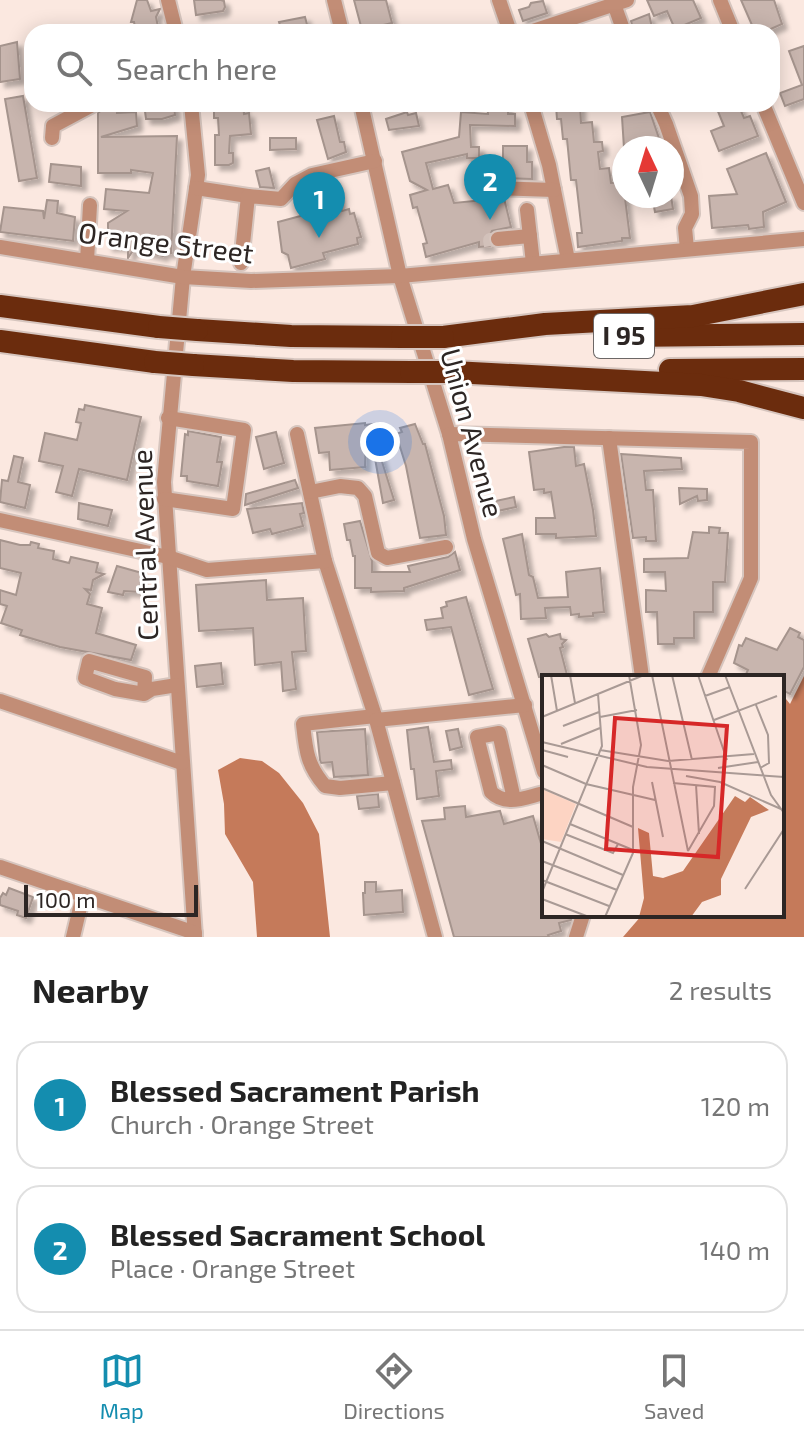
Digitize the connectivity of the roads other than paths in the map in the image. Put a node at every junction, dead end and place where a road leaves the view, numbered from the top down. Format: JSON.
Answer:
{"nodes":[{"id":1,"x":168,"y":0,"type":"edge"},
{"id":2,"x":334,"y":0,"type":"edge"},
{"id":3,"x":499,"y":0,"type":"edge"},
{"id":4,"x":720,"y":0,"type":"edge"},
{"id":5,"x":620,"y":2,"type":"edge"},
{"id":6,"x":174,"y":24,"type":"edge"},
{"id":7,"x":340,"y":24,"type":"edge"},
{"id":8,"x":507,"y":24,"type":"edge"},
{"id":9,"x":554,"y":24,"type":"edge"},
{"id":10,"x":623,"y":24,"type":"edge"},
{"id":11,"x":730,"y":24,"type":"edge"},
{"id":12,"x":79,"y":112,"type":"edge"},
{"id":13,"x":192,"y":112,"type":"edge"},
{"id":14,"x":363,"y":112,"type":"edge"},
{"id":15,"x":533,"y":112,"type":"edge"},
{"id":16,"x":660,"y":112,"type":"edge"},
{"id":17,"x":766,"y":112,"type":"edge"},
{"id":18,"x":52,"y":138,"type":"dead end"},
{"id":19,"x":375,"y":161,"type":"junction"},
{"id":20,"x":196,"y":188,"type":"junction"},
{"id":21,"x":493,"y":188,"type":"dead end"},
{"id":22,"x":554,"y":190,"type":"junction"},
{"id":23,"x":248,"y":196,"type":"junction"},
{"id":24,"x":804,"y":203,"type":"edge"},
{"id":25,"x":90,"y":205,"type":"dead end"},
{"id":26,"x":527,"y":210,"type":"dead end"},
{"id":27,"x":530,"y":236,"type":"junction"},
{"id":28,"x":804,"y":239,"type":"edge"},
{"id":29,"x":0,"y":247,"type":"edge"},
{"id":30,"x":687,"y":249,"type":"junction"},
{"id":31,"x":568,"y":260,"type":"junction"},
{"id":32,"x":87,"y":261,"type":"junction"},
{"id":33,"x":241,"y":263,"type":"dead end"},
{"id":34,"x":533,"y":263,"type":"junction"},
{"id":35,"x":493,"y":267,"type":"junction"},
{"id":36,"x":400,"y":276,"type":"junction"},
{"id":37,"x":183,"y":277,"type":"junction"},
{"id":38,"x":804,"y":294,"type":"edge"},
{"id":39,"x":0,"y":306,"type":"edge"},
{"id":40,"x":804,"y":334,"type":"edge"},
{"id":41,"x":443,"y":337,"type":"junction"},
{"id":42,"x":0,"y":341,"type":"edge"},
{"id":43,"x":804,"y":369,"type":"edge"},
{"id":44,"x":453,"y":372,"type":"junction"},
{"id":45,"x":804,"y":408,"type":"edge"},
{"id":46,"x":168,"y":418,"type":"junction"},
{"id":47,"x":297,"y":434,"type":"dead end"},
{"id":48,"x":449,"y":434,"type":"junction"},
{"id":49,"x":609,"y":438,"type":"junction"},
{"id":50,"x":310,"y":492,"type":"junction"},
{"id":51,"x":164,"y":499,"type":"junction"},
{"id":52,"x":0,"y":520,"type":"edge"},
{"id":53,"x":446,"y":547,"type":"dead end"},
{"id":54,"x":168,"y":557,"type":"junction"},
{"id":55,"x":325,"y":561,"type":"junction"},
{"id":56,"x":642,"y":675,"type":"edge"},
{"id":57,"x":709,"y":675,"type":"edge"},
{"id":58,"x":177,"y":685,"type":"junction"},
{"id":59,"x":144,"y":694,"type":"dead end"},
{"id":60,"x":0,"y":701,"type":"edge"},
{"id":61,"x":525,"y":705,"type":"junction"},
{"id":62,"x":375,"y":718,"type":"junction"},
{"id":63,"x":182,"y":763,"type":"junction"},
{"id":64,"x":542,"y":765,"type":"edge"},
{"id":65,"x":393,"y":783,"type":"junction"},
{"id":66,"x":542,"y":793,"type":"edge"},
{"id":67,"x":514,"y":799,"type":"dead end"},
{"id":68,"x":0,"y":867,"type":"edge"},
{"id":69,"x":83,"y":895,"type":"junction"},
{"id":70,"x":582,"y":917,"type":"edge"},
{"id":71,"x":195,"y":935,"type":"edge"},
{"id":72,"x":73,"y":937,"type":"edge"},
{"id":73,"x":435,"y":937,"type":"edge"},
{"id":74,"x":576,"y":937,"type":"edge"}],
"edges":[{"from":1,"to":6,"type":"street"},
{"from":2,"to":7,"type":"street"},
{"from":3,"to":8,"type":"street"},
{"from":4,"to":11,"type":"street"},
{"from":5,"to":9,"type":"street"},
{"from":5,"to":10,"type":"street"},
{"from":12,"to":18,"type":"street"},
{"from":13,"to":20,"type":"street","name":"Central Avenue"},
{"from":14,"to":19,"type":"street","name":"Union Avenue"},
{"from":15,"to":22,"type":"street"},
{"from":16,"to":30,"type":"street"},
{"from":17,"to":24,"type":"street"},
{"from":19,"to":23,"type":"street"},
{"from":19,"to":36,"type":"street","name":"Union Avenue"},
{"from":20,"to":23,"type":"street"},
{"from":20,"to":37,"type":"street","name":"Central Avenue"},
{"from":21,"to":22,"type":"street"},
{"from":22,"to":31,"type":"street"},
{"from":23,"to":33,"type":"street"},
{"from":25,"to":32,"type":"street"},
{"from":26,"to":27,"type":"street"},
{"from":27,"to":34,"type":"street"},
{"from":27,"to":35,"type":"street"},
{"from":28,"to":30,"type":"street","name":"Orange Street"},
{"from":29,"to":32,"type":"street","name":"Orange Street"},
{"from":30,"to":31,"type":"street","name":"Orange Street"},
{"from":31,"to":34,"type":"street","name":"Orange Street"},
{"from":32,"to":37,"type":"street","name":"Orange Street"},
{"from":34,"to":35,"type":"street","name":"Orange Street"},
{"from":35,"to":36,"type":"street","name":"Orange Street"},
{"from":36,"to":37,"type":"street","name":"Orange Street"},
{"from":36,"to":48,"type":"street","name":"Union Avenue"},
{"from":37,"to":46,"type":"street","name":"Central Avenue"},
{"from":38,"to":41,"type":"highway"},
{"from":39,"to":41,"type":"highway","number":"I 95","bridge":true},
{"from":40,"to":41,"type":"highway","number":"I 95"},
{"from":42,"to":44,"type":"highway","number":"I 95","bridge":true},
{"from":43,"to":44,"type":"highway","number":"I 95"},
{"from":44,"to":45,"type":"highway"},
{"from":46,"to":51,"type":"street","name":"Central Avenue"},
{"from":46,"to":51,"type":"street"},
{"from":47,"to":50,"type":"street"},
{"from":48,"to":49,"type":"street"},
{"from":48,"to":61,"type":"street","name":"Union Avenue"},
{"from":49,"to":56,"type":"street"},
{"from":49,"to":57,"type":"street"},
{"from":50,"to":53,"type":"street"},
{"from":50,"to":55,"type":"street"},
{"from":51,"to":54,"type":"street","name":"Central Avenue"},
{"from":52,"to":54,"type":"street"},
{"from":54,"to":55,"type":"street"},
{"from":54,"to":58,"type":"street","name":"Central Avenue"},
{"from":55,"to":62,"type":"street"},
{"from":58,"to":59,"type":"street"},
{"from":58,"to":63,"type":"street","name":"Central Avenue"},
{"from":60,"to":63,"type":"street"},
{"from":61,"to":62,"type":"street"},
{"from":61,"to":64,"type":"street","name":"Union Avenue"},
{"from":62,"to":65,"type":"street"},
{"from":62,"to":65,"type":"street"},
{"from":63,"to":71,"type":"street","name":"Central Avenue"},
{"from":65,"to":73,"type":"street"},
{"from":66,"to":67,"type":"street"},
{"from":68,"to":69,"type":"street"},
{"from":69,"to":71,"type":"street"},
{"from":69,"to":72,"type":"street"},
{"from":70,"to":74,"type":"street"}]}
